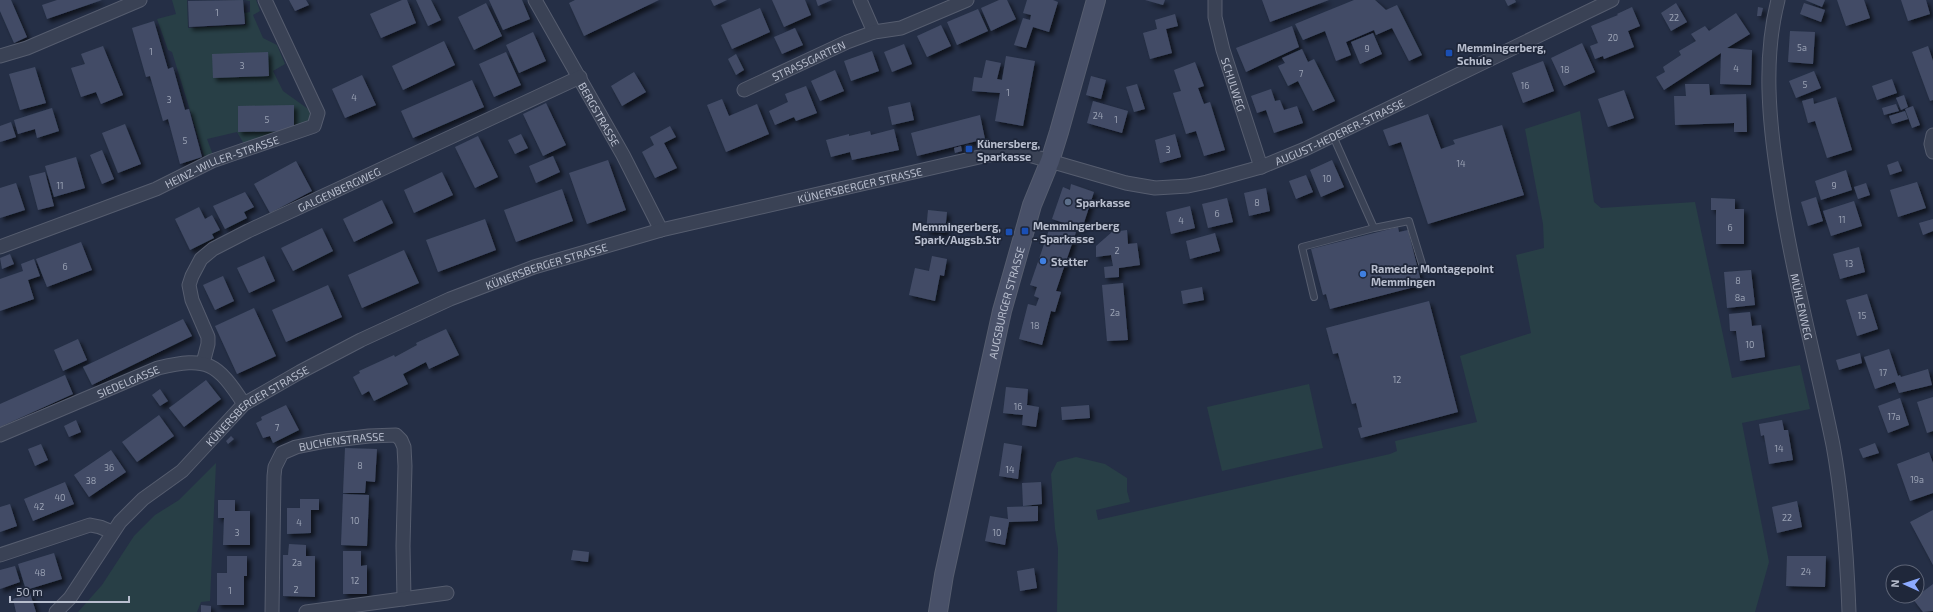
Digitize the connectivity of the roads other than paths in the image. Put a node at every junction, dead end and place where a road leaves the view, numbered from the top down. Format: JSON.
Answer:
{"nodes":[{"id":1,"x":140,"y":0,"type":"edge"},
{"id":2,"x":265,"y":0,"type":"edge"},
{"id":3,"x":535,"y":0,"type":"edge"},
{"id":4,"x":860,"y":0,"type":"edge"},
{"id":5,"x":967,"y":0,"type":"edge"},
{"id":6,"x":1096,"y":0,"type":"edge"},
{"id":7,"x":1215,"y":0,"type":"edge"},
{"id":8,"x":1612,"y":0,"type":"edge"},
{"id":9,"x":1778,"y":0,"type":"edge"},
{"id":10,"x":874,"y":32,"type":"junction"},
{"id":11,"x":0,"y":56,"type":"edge"},
{"id":12,"x":580,"y":78,"type":"junction"},
{"id":13,"x":744,"y":90,"type":"dead end"},
{"id":14,"x":1933,"y":135,"type":"edge"},
{"id":15,"x":1333,"y":136,"type":"junction"},
{"id":16,"x":1933,"y":152,"type":"edge"},
{"id":17,"x":1050,"y":161,"type":"junction"},
{"id":18,"x":1261,"y":167,"type":"junction"},
{"id":19,"x":1374,"y":228,"type":"junction"},
{"id":20,"x":661,"y":230,"type":"junction"},
{"id":21,"x":0,"y":247,"type":"edge"},
{"id":22,"x":1423,"y":267,"type":"dead end"},
{"id":23,"x":1314,"y":297,"type":"dead end"},
{"id":24,"x":203,"y":363,"type":"junction"},
{"id":25,"x":244,"y":404,"type":"junction"},
{"id":26,"x":0,"y":435,"type":"edge"},
{"id":27,"x":112,"y":532,"type":"junction"},
{"id":28,"x":0,"y":555,"type":"edge"},
{"id":29,"x":447,"y":593,"type":"dead end"},
{"id":30,"x":404,"y":599,"type":"junction"},
{"id":31,"x":56,"y":612,"type":"edge"},
{"id":32,"x":272,"y":612,"type":"edge"},
{"id":33,"x":306,"y":612,"type":"edge"},
{"id":34,"x":938,"y":612,"type":"edge"},
{"id":35,"x":1849,"y":612,"type":"edge"}],
"edges":[{"from":1,"to":11,"type":"street"},
{"from":2,"to":21,"type":"street","name":"HEINZ-WILLER-STRASSE"},
{"from":3,"to":12,"type":"street","name":"BERGSTRASSE"},
{"from":4,"to":10,"type":"street"},
{"from":5,"to":10,"type":"street","name":"STRASSGARTEN"},
{"from":6,"to":17,"type":"street","name":"AUGSBURGER STRASSE"},
{"from":7,"to":18,"type":"street","name":"SCHULWEG"},
{"from":8,"to":15,"type":"street","name":"AUGUST-HEDERER-STRASSE"},
{"from":9,"to":35,"type":"street","name":"MÜHLENWEG"},
{"from":10,"to":13,"type":"street","name":"STRASSGARTEN"},
{"from":12,"to":20,"type":"street","name":"BERGSTRASSE"},
{"from":12,"to":24,"type":"street","name":"GALGENBERGWEG"},
{"from":14,"to":16,"type":"street"},
{"from":15,"to":18,"type":"street","name":"AUGUST-HEDERER-STRASSE"},
{"from":15,"to":19,"type":"lane"},
{"from":17,"to":18,"type":"street","name":"AUGUST-HEDERER-STRASSE"},
{"from":17,"to":20,"type":"street","name":"KÜNERSBERGER STRASSE"},
{"from":17,"to":34,"type":"street","name":"AUGSBURGER STRASSE"},
{"from":19,"to":22,"type":"lane"},
{"from":19,"to":23,"type":"lane"},
{"from":20,"to":25,"type":"street","name":"KÜNERSBERGER STRASSE"},
{"from":24,"to":25,"type":"street","name":"SIEDELGASSE"},
{"from":24,"to":26,"type":"street","name":"SIEDELGASSE"},
{"from":25,"to":27,"type":"street","name":"KÜNERSBERGER STRASSE"},
{"from":27,"to":28,"type":"street"},
{"from":27,"to":31,"type":"street","name":"KÜNERSBERGER STRASSE"},
{"from":29,"to":30,"type":"street"},
{"from":30,"to":32,"type":"street","name":"BUCHENSTRASSE"},
{"from":30,"to":33,"type":"street"}]}
